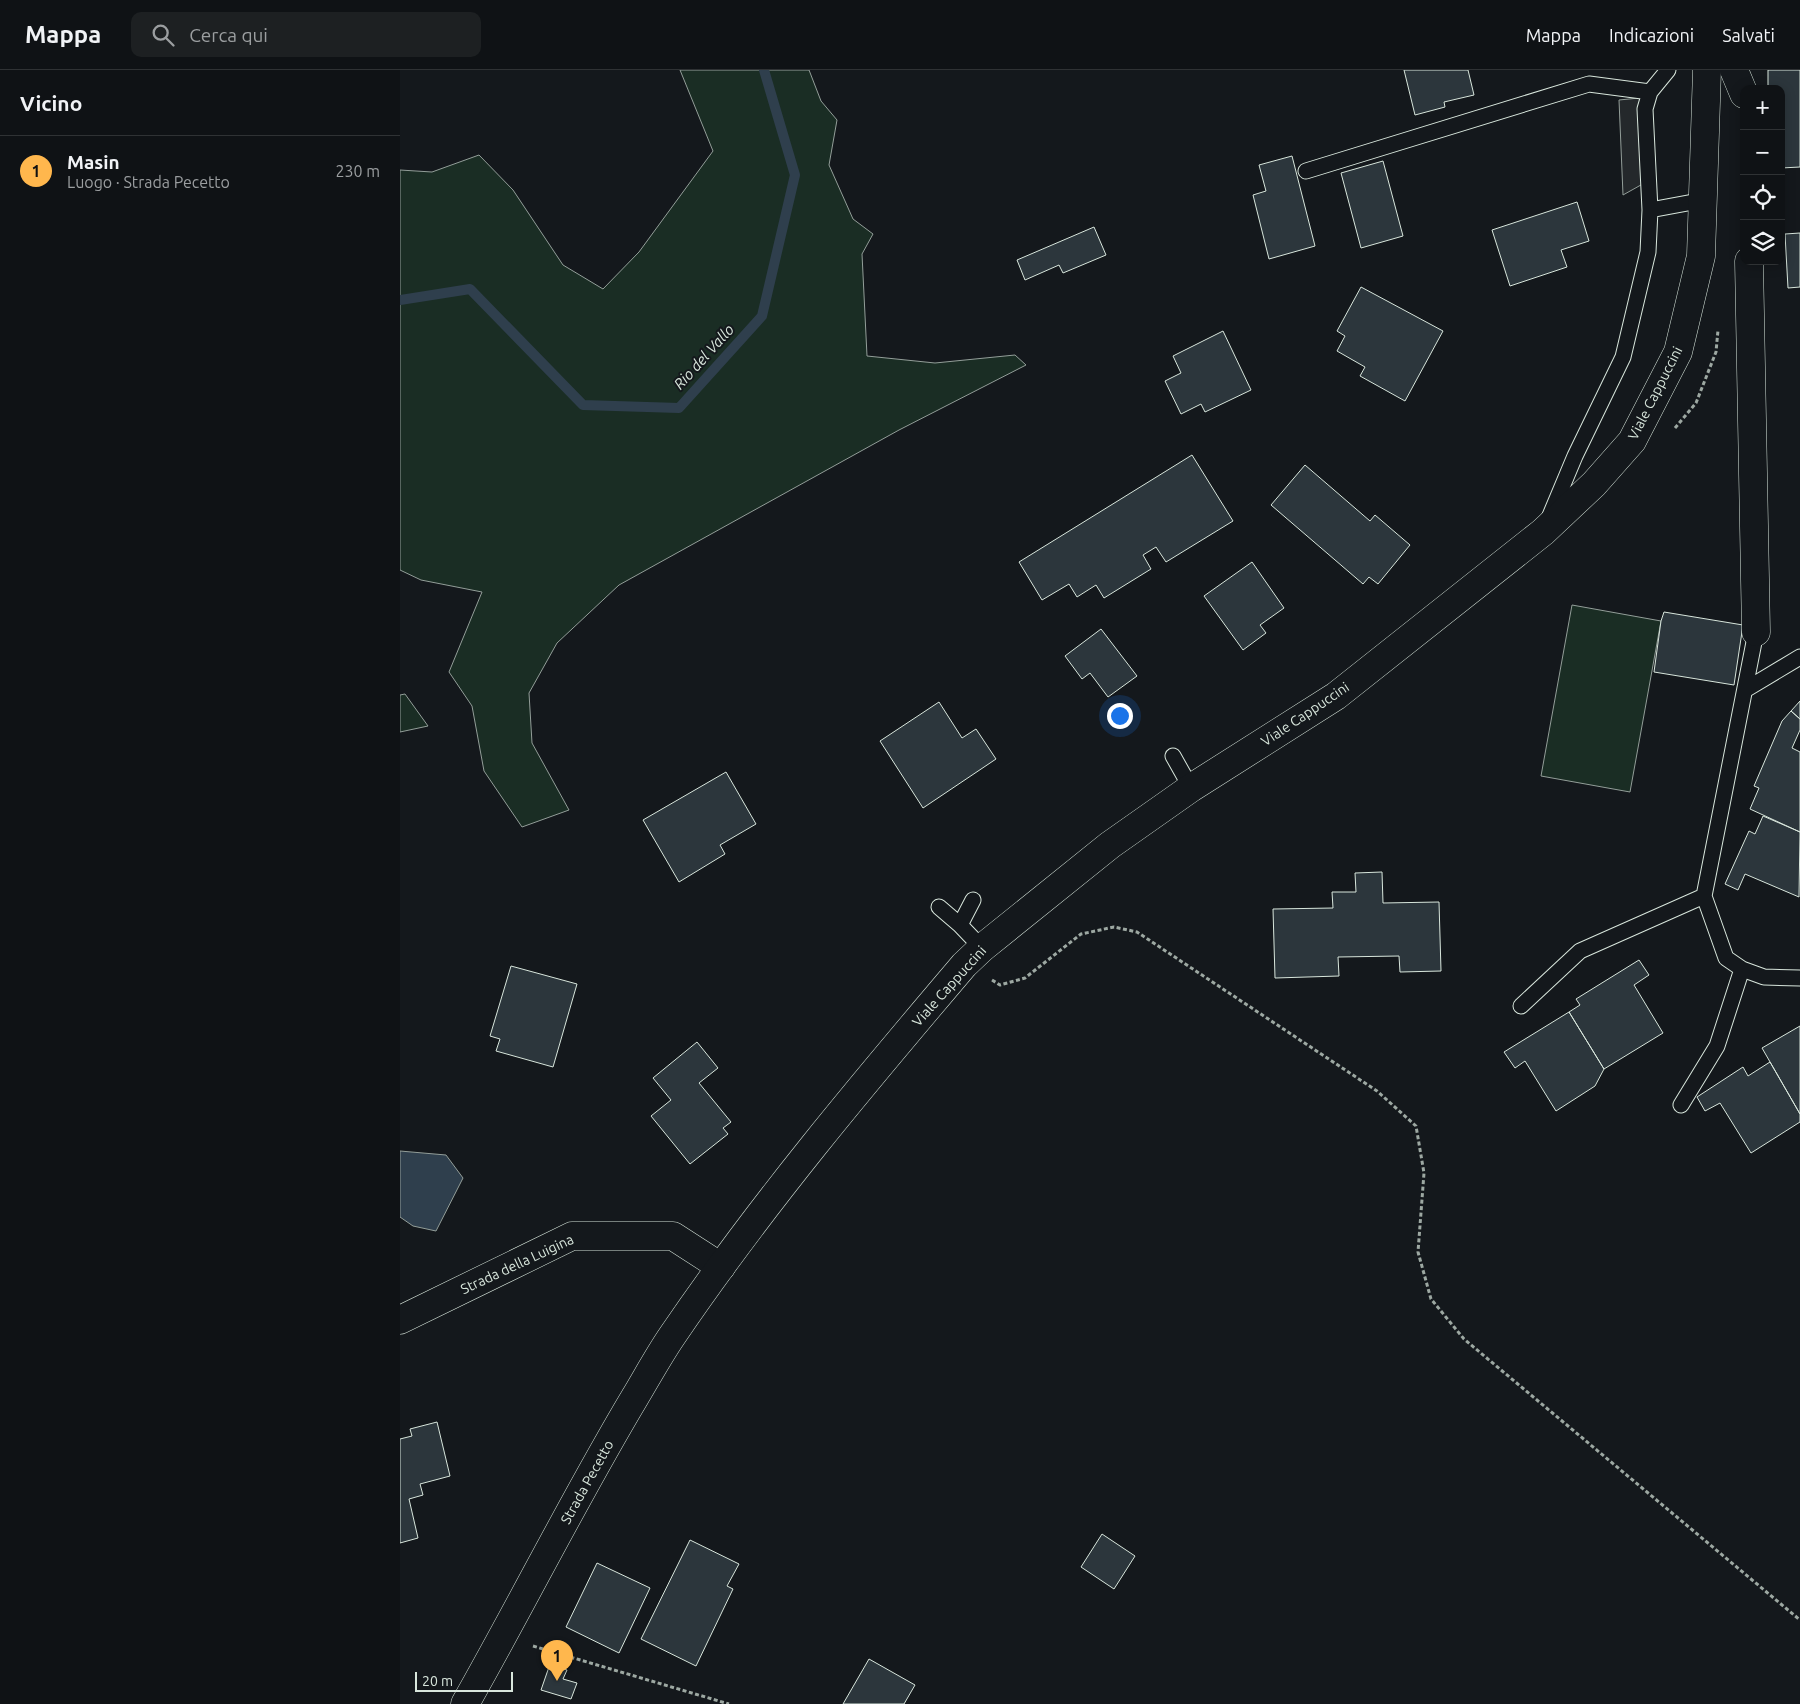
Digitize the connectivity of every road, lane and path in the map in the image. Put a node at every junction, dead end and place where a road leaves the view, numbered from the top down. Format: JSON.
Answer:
{"nodes":[{"id":1,"x":1668,"y":70,"type":"edge"},
{"id":2,"x":1707,"y":70,"type":"edge"},
{"id":3,"x":1734,"y":70,"type":"edge"},
{"id":4,"x":1740,"y":85,"type":"edge"},
{"id":5,"x":1650,"y":92,"type":"junction"},
{"id":6,"x":1306,"y":171,"type":"dead end"},
{"id":7,"x":1704,"y":200,"type":"junction"},
{"id":8,"x":1650,"y":210,"type":"junction"},
{"id":9,"x":1749,"y":265,"type":"edge"},
{"id":10,"x":1543,"y":532,"type":"junction"},
{"id":11,"x":1756,"y":632,"type":"joint"},
{"id":12,"x":1800,"y":657,"type":"edge"},
{"id":13,"x":1745,"y":690,"type":"junction"},
{"id":14,"x":1174,"y":756,"type":"dead end"},
{"id":15,"x":1191,"y":788,"type":"junction"},
{"id":16,"x":1704,"y":896,"type":"junction"},
{"id":17,"x":973,"y":900,"type":"dead end"},
{"id":18,"x":939,"y":907,"type":"dead end"},
{"id":19,"x":960,"y":924,"type":"junction"},
{"id":20,"x":973,"y":957,"type":"junction"},
{"id":21,"x":1742,"y":969,"type":"junction"},
{"id":22,"x":1800,"y":978,"type":"edge"},
{"id":23,"x":1521,"y":1006,"type":"dead end"},
{"id":24,"x":1681,"y":1105,"type":"dead end"},
{"id":25,"x":721,"y":1267,"type":"junction"},
{"id":26,"x":400,"y":1320,"type":"edge"},
{"id":27,"x":1800,"y":1620,"type":"edge"},
{"id":28,"x":504,"y":1637,"type":"junction"},
{"id":29,"x":465,"y":1704,"type":"edge"},
{"id":30,"x":729,"y":1704,"type":"edge"}],
"edges":[{"from":1,"to":5,"type":"lane"},
{"from":2,"to":7,"type":"main road","name":"Viale Cappuccini"},
{"from":3,"to":4,"type":"main road"},
{"from":5,"to":6,"type":"lane"},
{"from":5,"to":8,"type":"lane"},
{"from":7,"to":8,"type":"lane"},
{"from":7,"to":10,"type":"main road","name":"Viale Cappuccini"},
{"from":8,"to":10,"type":"lane"},
{"from":9,"to":11,"type":"main road"},
{"from":10,"to":15,"type":"main road","name":"Viale Cappuccini"},
{"from":11,"to":13,"type":"lane"},
{"from":12,"to":13,"type":"lane"},
{"from":13,"to":16,"type":"lane"},
{"from":14,"to":15,"type":"lane"},
{"from":15,"to":20,"type":"main road","name":"Viale Cappuccini"},
{"from":16,"to":21,"type":"lane"},
{"from":16,"to":23,"type":"lane"},
{"from":17,"to":19,"type":"lane"},
{"from":18,"to":19,"type":"lane"},
{"from":19,"to":20,"type":"lane"},
{"from":20,"to":25,"type":"main road","name":"Viale Cappuccini"},
{"from":20,"to":27,"type":"path"},
{"from":21,"to":22,"type":"lane"},
{"from":21,"to":24,"type":"lane"},
{"from":25,"to":26,"type":"main road","name":"Strada della Luigina"},
{"from":25,"to":28,"type":"main road","name":"Strada Pecetto"},
{"from":28,"to":29,"type":"main road","name":"Strada Pecetto"},
{"from":28,"to":30,"type":"path"}]}
